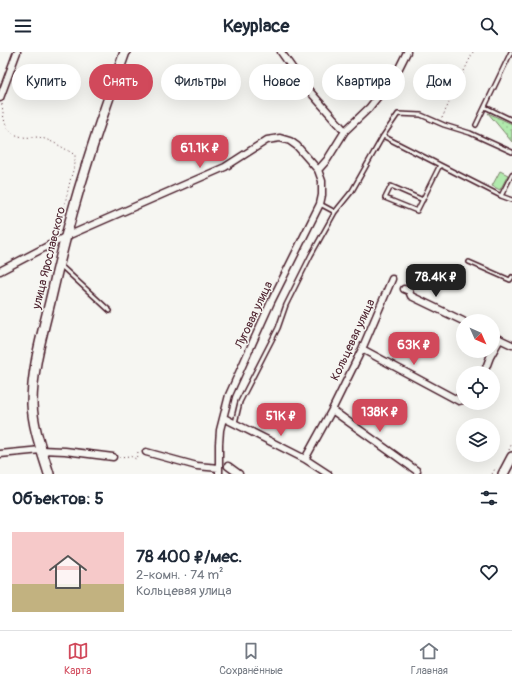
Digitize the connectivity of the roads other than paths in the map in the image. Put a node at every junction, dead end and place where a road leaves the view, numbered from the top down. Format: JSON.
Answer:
{"nodes":[{"id":1,"x":17,"y":52,"type":"edge"},
{"id":2,"x":125,"y":52,"type":"edge"},
{"id":3,"x":281,"y":52,"type":"edge"},
{"id":4,"x":407,"y":52,"type":"edge"},
{"id":5,"x":511,"y":52,"type":"edge"},
{"id":6,"x":0,"y":97,"type":"edge"},
{"id":7,"x":485,"y":107,"type":"junction"},
{"id":8,"x":512,"y":120,"type":"edge"},
{"id":9,"x":476,"y":125,"type":"dead end"},
{"id":10,"x":345,"y":132,"type":"junction"},
{"id":11,"x":383,"y":136,"type":"junction"},
{"id":12,"x":512,"y":152,"type":"edge"},
{"id":13,"x":440,"y":165,"type":"junction"},
{"id":14,"x":318,"y":170,"type":"junction"},
{"id":15,"x":512,"y":174,"type":"edge"},
{"id":16,"x":501,"y":196,"type":"junction"},
{"id":17,"x":423,"y":200,"type":"junction"},
{"id":18,"x":512,"y":200,"type":"edge"},
{"id":19,"x":320,"y":204,"type":"junction"},
{"id":20,"x":335,"y":212,"type":"junction"},
{"id":21,"x":65,"y":237,"type":"junction"},
{"id":22,"x":469,"y":262,"type":"dead end"},
{"id":23,"x":59,"y":264,"type":"junction"},
{"id":24,"x":0,"y":271,"type":"edge"},
{"id":25,"x":512,"y":277,"type":"edge"},
{"id":26,"x":392,"y":279,"type":"dead end"},
{"id":27,"x":404,"y":289,"type":"dead end"},
{"id":28,"x":110,"y":311,"type":"dead end"},
{"id":29,"x":456,"y":318,"type":"edge"},
{"id":30,"x":500,"y":339,"type":"edge"},
{"id":31,"x":512,"y":345,"type":"edge"},
{"id":32,"x":362,"y":349,"type":"junction"},
{"id":33,"x":456,"y":399,"type":"edge"},
{"id":34,"x":332,"y":410,"type":"junction"},
{"id":35,"x":224,"y":418,"type":"junction"},
{"id":36,"x":235,"y":423,"type":"junction"},
{"id":37,"x":41,"y":450,"type":"junction"},
{"id":38,"x":146,"y":452,"type":"road end"},
{"id":39,"x":0,"y":454,"type":"edge"},
{"id":40,"x":113,"y":457,"type":"road end"},
{"id":41,"x":512,"y":457,"type":"edge"},
{"id":42,"x":306,"y":459,"type":"junction"},
{"id":43,"x":228,"y":466,"type":"dead end"},
{"id":44,"x":219,"y":471,"type":"edge"},
{"id":45,"x":417,"y":471,"type":"dead end"},
{"id":46,"x":50,"y":474,"type":"edge"},
{"id":47,"x":239,"y":474,"type":"edge"},
{"id":48,"x":328,"y":474,"type":"edge"},
{"id":49,"x":503,"y":474,"type":"edge"}],
"edges":[{"from":1,"to":6,"type":"street"},
{"from":2,"to":21,"type":"street","name":"улица Ярославского"},
{"from":3,"to":10,"type":"street"},
{"from":4,"to":10,"type":"street"},
{"from":5,"to":7,"type":"lane"},
{"from":7,"to":8,"type":"lane"},
{"from":7,"to":9,"type":"lane"},
{"from":10,"to":14,"type":"street"},
{"from":11,"to":12,"type":"lane"},
{"from":11,"to":13,"type":"lane"},
{"from":11,"to":20,"type":"lane"},
{"from":13,"to":16,"type":"lane"},
{"from":13,"to":17,"type":"lane"},
{"from":14,"to":19,"type":"street","name":"Луговая улица"},
{"from":14,"to":21,"type":"street"},
{"from":15,"to":16,"type":"lane"},
{"from":16,"to":18,"type":"lane"},
{"from":17,"to":17,"type":"lane"},
{"from":19,"to":20,"type":"lane"},
{"from":19,"to":35,"type":"street","name":"Луговая улица"},
{"from":20,"to":36,"type":"lane"},
{"from":21,"to":23,"type":"street","name":"улица Ярославского"},
{"from":21,"to":24,"type":"street"},
{"from":22,"to":25,"type":"lane"},
{"from":23,"to":28,"type":"lane"},
{"from":23,"to":37,"type":"street","name":"улица Ярославского"},
{"from":26,"to":32,"type":"street","name":"Кольцевая улица"},
{"from":27,"to":29,"type":"street"},
{"from":30,"to":31,"type":"street"},
{"from":32,"to":33,"type":"street"},
{"from":32,"to":34,"type":"street","name":"Кольцевая улица"},
{"from":34,"to":42,"type":"street","name":"Кольцевая улица"},
{"from":34,"to":45,"type":"street"},
{"from":35,"to":36,"type":"street"},
{"from":35,"to":44,"type":"street","name":"Луговая улица"},
{"from":36,"to":42,"type":"street"},
{"from":37,"to":39,"type":"street"},
{"from":37,"to":40,"type":"street"},
{"from":37,"to":46,"type":"street","name":"улица Ярославского"},
{"from":38,"to":44,"type":"street"},
{"from":41,"to":49,"type":"street"},
{"from":42,"to":48,"type":"street"},
{"from":43,"to":47,"type":"street"}]}
